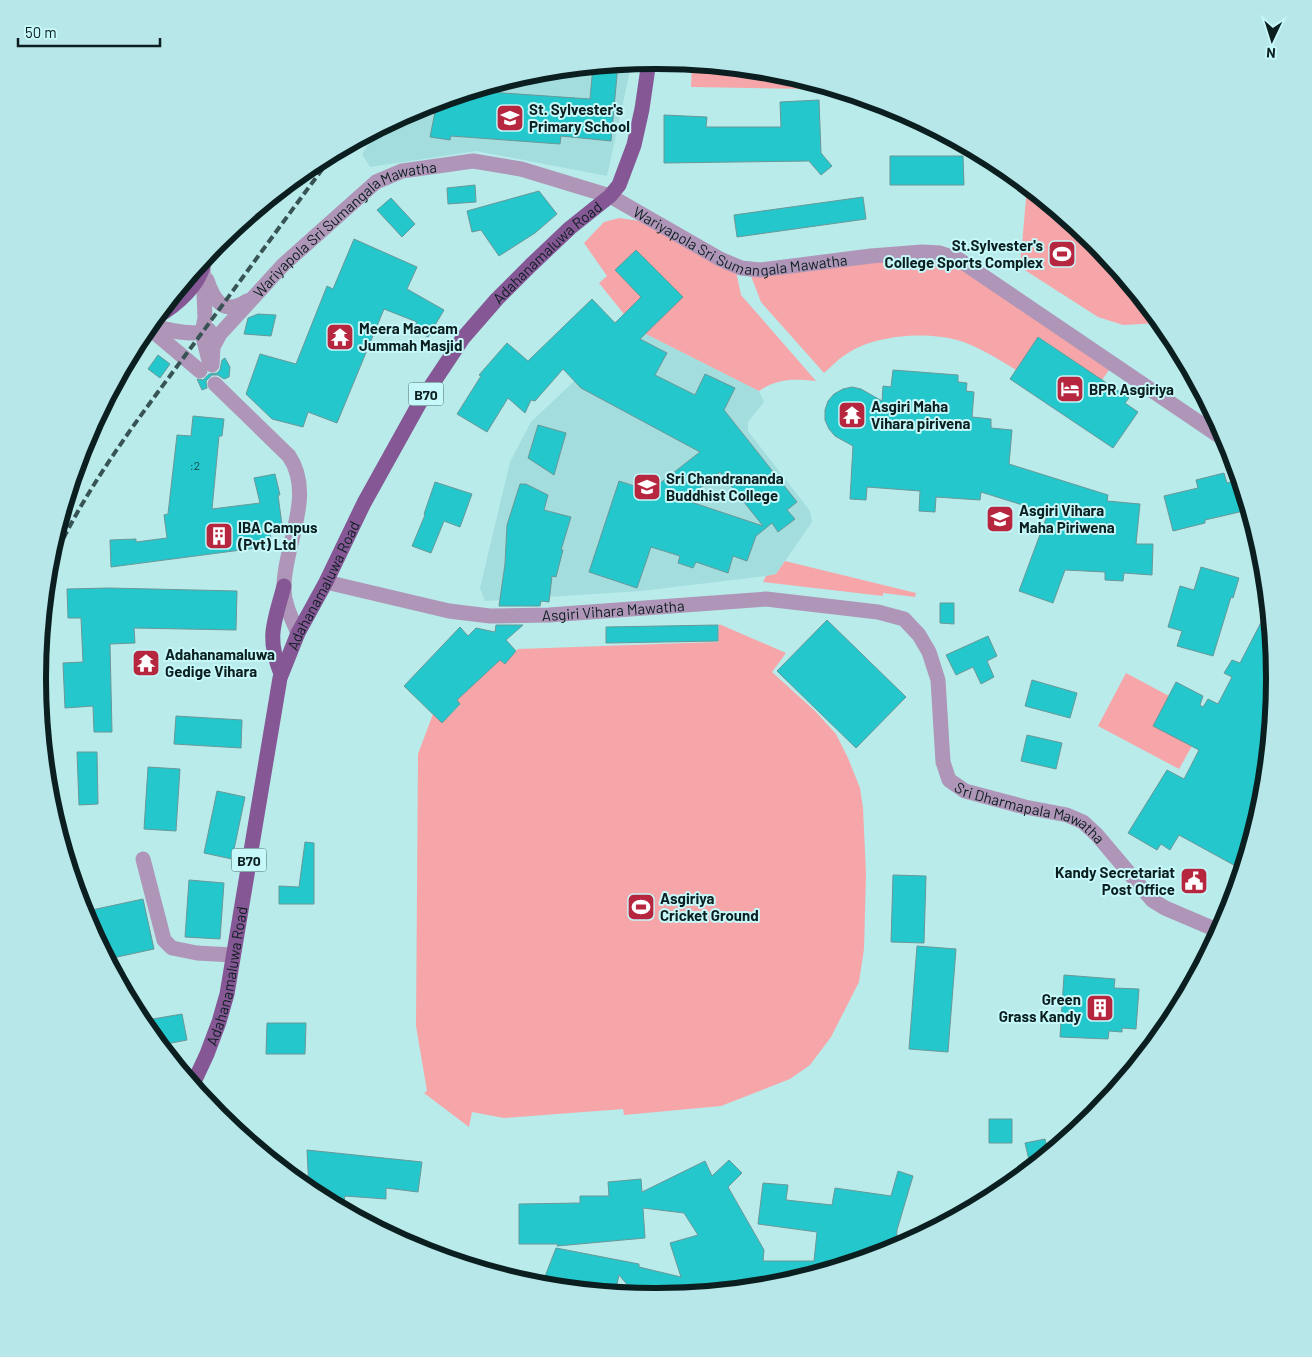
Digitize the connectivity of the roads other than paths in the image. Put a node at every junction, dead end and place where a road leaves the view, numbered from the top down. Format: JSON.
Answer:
{"nodes":[{"id":1,"x":648,"y":69,"type":"edge"},
{"id":2,"x":610,"y":196,"type":"junction"},
{"id":3,"x":205,"y":268,"type":"edge"},
{"id":4,"x":204,"y":269,"type":"edge"},
{"id":5,"x":197,"y":277,"type":"edge"},
{"id":6,"x":251,"y":298,"type":"junction"},
{"id":7,"x":178,"y":300,"type":"edge"},
{"id":8,"x":233,"y":319,"type":"junction"},
{"id":9,"x":158,"y":328,"type":"edge"},
{"id":10,"x":156,"y":331,"type":"edge"},
{"id":11,"x":202,"y":333,"type":"junction"},
{"id":12,"x":208,"y":367,"type":"junction"},
{"id":13,"x":216,"y":384,"type":"dead end"},
{"id":14,"x":1213,"y":432,"type":"edge"},
{"id":15,"x":326,"y":582,"type":"junction"},
{"id":16,"x":284,"y":586,"type":"junction"},
{"id":17,"x":904,"y":619,"type":"joint"},
{"id":18,"x":298,"y":633,"type":"junction"},
{"id":19,"x":282,"y":674,"type":"junction"},
{"id":20,"x":143,"y":859,"type":"dead end"},
{"id":21,"x":1212,"y":927,"type":"edge"},
{"id":22,"x":233,"y":955,"type":"junction"},
{"id":23,"x":196,"y":1078,"type":"edge"}],
"edges":[{"from":1,"to":2,"type":"main road","number":"B70"},
{"from":2,"to":6,"type":"street","name":"Wariyapola Sri Sumangala Mawatha"},
{"from":2,"to":14,"type":"street","name":"Wariyapola Sri Sumangala Mawatha"},
{"from":2,"to":15,"type":"main road","name":"Adahanamaluwa Road","number":"B70"},
{"from":3,"to":6,"type":"street"},
{"from":4,"to":11,"type":"street"},
{"from":5,"to":7,"type":"main road"},
{"from":6,"to":8,"type":"street","name":"Wariyapola Sri Sumangala Mawatha"},
{"from":8,"to":11,"type":"street","name":"Wariyapola Sri Sumangala Mawatha"},
{"from":8,"to":12,"type":"street","name":"Wariyapola Sri Sumangala Mawatha"},
{"from":9,"to":11,"type":"street"},
{"from":10,"to":12,"type":"street"},
{"from":11,"to":12,"type":"street"},
{"from":13,"to":16,"type":"street"},
{"from":15,"to":17,"type":"street","name":"Asgiri Vihara Mawatha"},
{"from":15,"to":18,"type":"main road","name":"Adahanamaluwa Road","number":"B70"},
{"from":16,"to":18,"type":"street"},
{"from":16,"to":19,"type":"main road"},
{"from":17,"to":21,"type":"street","name":"Sri Dharmapala Mawatha"},
{"from":18,"to":19,"type":"main road","name":"Adahanamaluwa Road","number":"B70"},
{"from":19,"to":22,"type":"main road","name":"Adahanamaluwa Road","number":"B70"},
{"from":20,"to":22,"type":"street"},
{"from":22,"to":23,"type":"main road","name":"Adahanamaluwa Road","number":"B70"}]}
